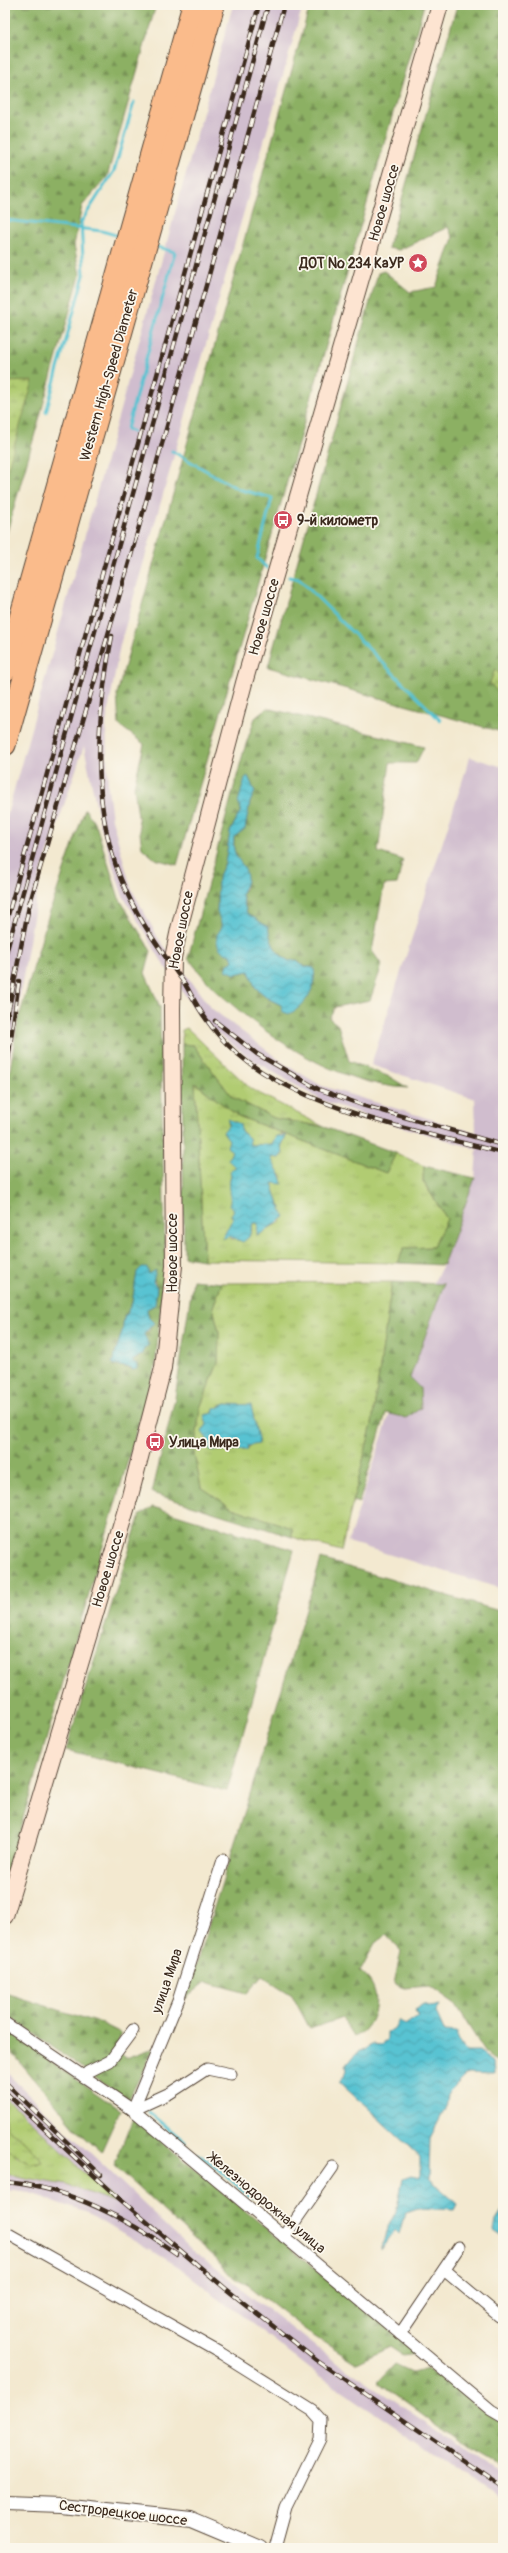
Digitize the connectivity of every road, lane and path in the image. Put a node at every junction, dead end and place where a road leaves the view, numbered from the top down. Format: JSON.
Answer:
{"nodes":[{"id":1,"x":193,"y":5,"type":"edge"},
{"id":2,"x":214,"y":5,"type":"edge"},
{"id":3,"x":440,"y":5,"type":"edge"},
{"id":4,"x":136,"y":241,"type":"junction"},
{"id":5,"x":5,"y":671,"type":"edge"},
{"id":6,"x":5,"y":745,"type":"edge"},
{"id":7,"x":223,"y":1860,"type":"dead end"},
{"id":8,"x":5,"y":1916,"type":"edge"},
{"id":9,"x":5,"y":2023,"type":"edge"},
{"id":10,"x":133,"y":2030,"type":"dead end"},
{"id":11,"x":231,"y":2074,"type":"dead end"},
{"id":12,"x":84,"y":2077,"type":"junction"},
{"id":13,"x":133,"y":2110,"type":"junction"},
{"id":14,"x":333,"y":2167,"type":"dead end"},
{"id":15,"x":5,"y":2232,"type":"edge"},
{"id":16,"x":284,"y":2237,"type":"junction"},
{"id":17,"x":458,"y":2247,"type":"dead end"},
{"id":18,"x":444,"y":2270,"type":"junction"},
{"id":19,"x":499,"y":2316,"type":"dead end"},
{"id":20,"x":400,"y":2334,"type":"junction"},
{"id":21,"x":503,"y":2417,"type":"edge"},
{"id":22,"x":5,"y":2503,"type":"edge"},
{"id":23,"x":260,"y":2548,"type":"edge"},
{"id":24,"x":275,"y":2548,"type":"edge"}],
"edges":[{"from":1,"to":4,"type":"highway","name":"Western High-Speed Diameter"},
{"from":2,"to":4,"type":"highway","name":"Western High-Speed Diameter"},
{"from":3,"to":8,"type":"main road","name":"Новое шоссе"},
{"from":4,"to":5,"type":"highway","name":"Western High-Speed Diameter"},
{"from":4,"to":6,"type":"highway","name":"Western High-Speed Diameter"},
{"from":7,"to":13,"type":"street","name":"улица Мира"},
{"from":9,"to":12,"type":"street","name":"Железнодорожная улица"},
{"from":10,"to":12,"type":"street"},
{"from":11,"to":13,"type":"street"},
{"from":12,"to":13,"type":"street","name":"Железнодорожная улица"},
{"from":13,"to":16,"type":"street","name":"Железнодорожная улица"},
{"from":14,"to":16,"type":"street"},
{"from":15,"to":24,"type":"street"},
{"from":16,"to":20,"type":"street","name":"Железнодорожная улица"},
{"from":17,"to":18,"type":"street"},
{"from":18,"to":19,"type":"street"},
{"from":18,"to":20,"type":"street"},
{"from":20,"to":21,"type":"street","name":"Железнодорожная улица"},
{"from":22,"to":23,"type":"street","name":"Сестрорецкое шоссе"}]}
